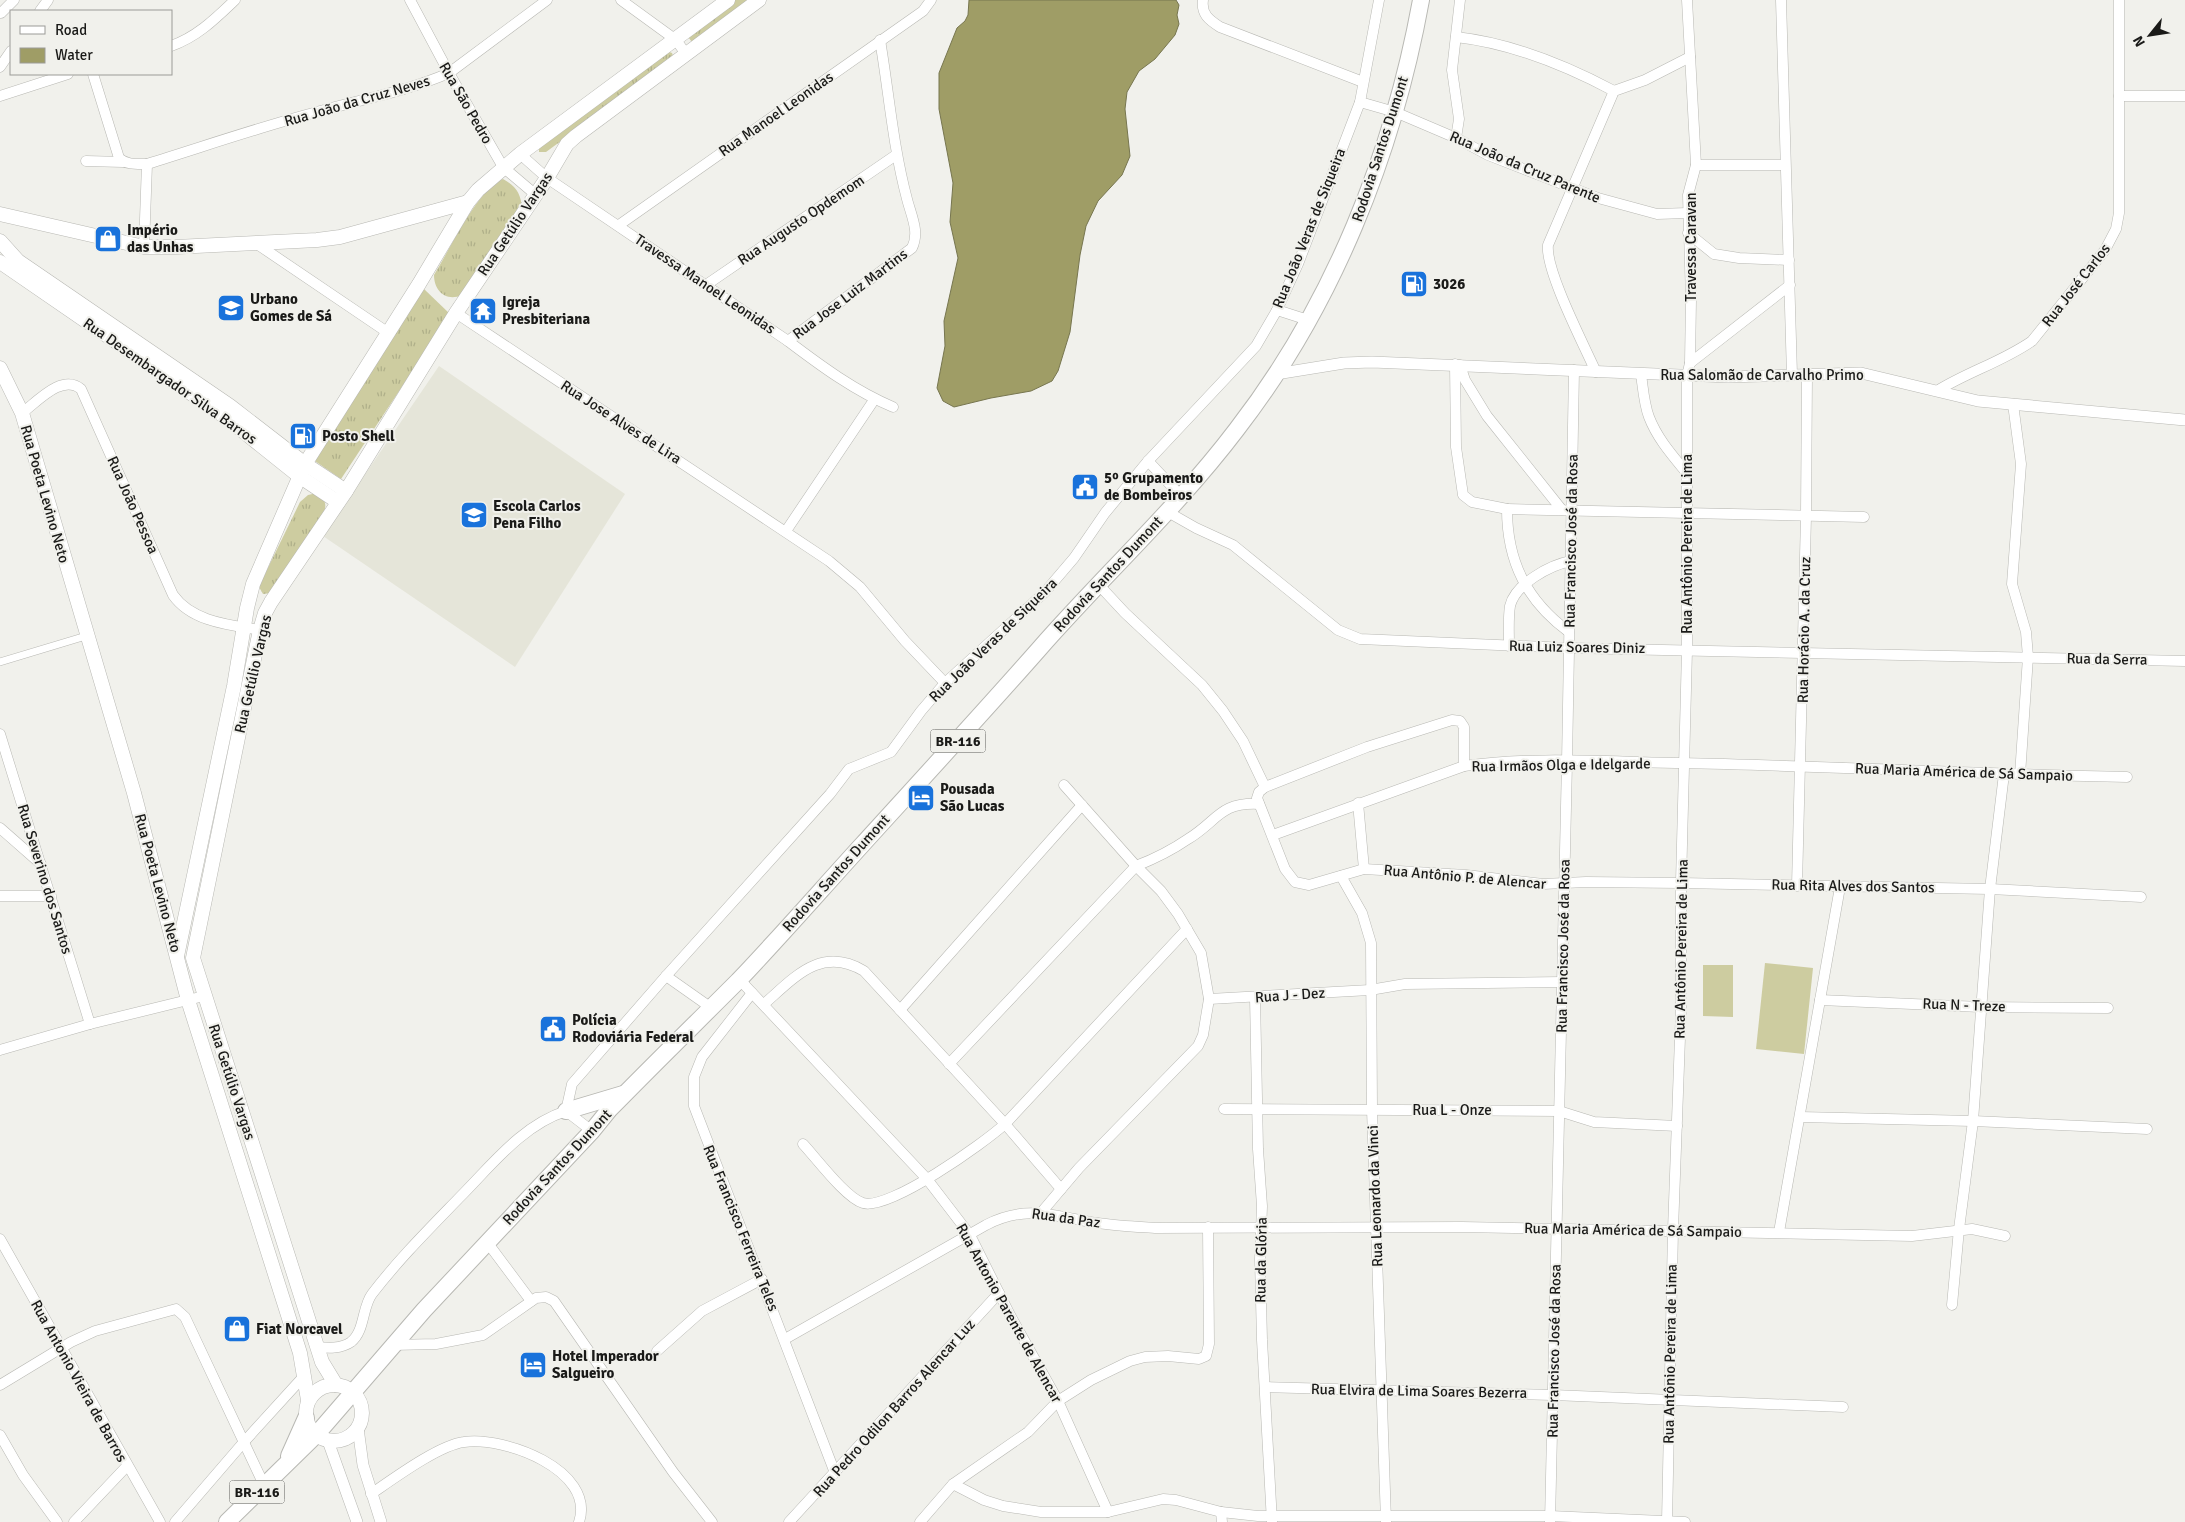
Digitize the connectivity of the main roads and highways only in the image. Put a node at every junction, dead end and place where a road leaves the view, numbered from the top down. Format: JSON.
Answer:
{"nodes":[{"id":1,"x":728,"y":0,"type":"edge"},
{"id":2,"x":759,"y":0,"type":"edge"},
{"id":3,"x":1421,"y":0,"type":"edge"},
{"id":4,"x":711,"y":7,"type":"edge"},
{"id":5,"x":468,"y":202,"type":"junction"},
{"id":6,"x":0,"y":214,"type":"edge"},
{"id":7,"x":0,"y":241,"type":"edge"},
{"id":8,"x":0,"y":262,"type":"edge"},
{"id":9,"x":86,"y":315,"type":"junction"},
{"id":10,"x":0,"y":368,"type":"edge"},
{"id":11,"x":302,"y":470,"type":"junction"},
{"id":12,"x":342,"y":496,"type":"junction"},
{"id":13,"x":234,"y":686,"type":"junction"},
{"id":14,"x":248,"y":691,"type":"junction"},
{"id":15,"x":227,"y":720,"type":"junction"},
{"id":16,"x":241,"y":723,"type":"junction"},
{"id":17,"x":177,"y":956,"type":"junction"},
{"id":18,"x":625,"y":1093,"type":"junction"},
{"id":19,"x":566,"y":1111,"type":"road end"},
{"id":20,"x":336,"y":1384,"type":"junction"},
{"id":21,"x":354,"y":1393,"type":"junction"},
{"id":22,"x":308,"y":1400,"type":"junction"},
{"id":23,"x":306,"y":1418,"type":"junction"},
{"id":24,"x":323,"y":1438,"type":"junction"},
{"id":25,"x":286,"y":1462,"type":"junction"},
{"id":26,"x":228,"y":1522,"type":"edge"}],
"edges":[{"from":1,"to":4,"type":"main road","name":"Rua Getúlio Vargas"},
{"from":2,"to":12,"type":"main road","name":"Rua Getúlio Vargas"},
{"from":3,"to":18,"type":"highway","name":"Rodovia Santos Dumont","number":"BR-116"},
{"from":4,"to":5,"type":"main road","name":"Rua Getúlio Vargas"},
{"from":5,"to":6,"type":"main road"},
{"from":5,"to":11,"type":"main road","name":"Rua Getúlio Vargas"},
{"from":7,"to":9,"type":"main road","name":"Rua Desembargador Silva Barros"},
{"from":8,"to":9,"type":"main road","name":"Rua Desembargador Silva Barros"},
{"from":9,"to":11,"type":"main road","name":"Rua Desembargador Silva Barros"},
{"from":10,"to":17,"type":"main road","name":"Rua Poeta Levino Neto"},
{"from":11,"to":12,"type":"main road","name":"Rua Desembargador Silva Barros"},
{"from":11,"to":13,"type":"main road","name":"Rua Getúlio Vargas"},
{"from":12,"to":14,"type":"main road","name":"Rua Getúlio Vargas"},
{"from":13,"to":14,"type":"main road"},
{"from":13,"to":15,"type":"main road","name":"Rua Getúlio Vargas"},
{"from":14,"to":16,"type":"main road","name":"Rua Getúlio Vargas"},
{"from":15,"to":16,"type":"main road"},
{"from":15,"to":17,"type":"main road","name":"Rua Getúlio Vargas"},
{"from":16,"to":20,"type":"main road","name":"Rua Getúlio Vargas"},
{"from":17,"to":22,"type":"main road","name":"Rua Poeta Levino Neto"},
{"from":18,"to":19,"type":"highway"},
{"from":18,"to":21,"type":"highway","name":"Rodovia Santos Dumont","number":"BR-116"},
{"from":20,"to":21,"type":"main road"},
{"from":20,"to":22,"type":"main road"},
{"from":21,"to":24,"type":"highway","name":"Rodovia Santos Dumont","number":"BR-116"},
{"from":21,"to":24,"type":"main road"},
{"from":22,"to":23,"type":"main road","name":"Rua Poeta Levino Neto"},
{"from":23,"to":24,"type":"main road"},
{"from":23,"to":25,"type":"highway"},
{"from":24,"to":25,"type":"highway","name":"Rodovia Santos Dumont"},
{"from":25,"to":26,"type":"highway","number":"BR-116"}]}
